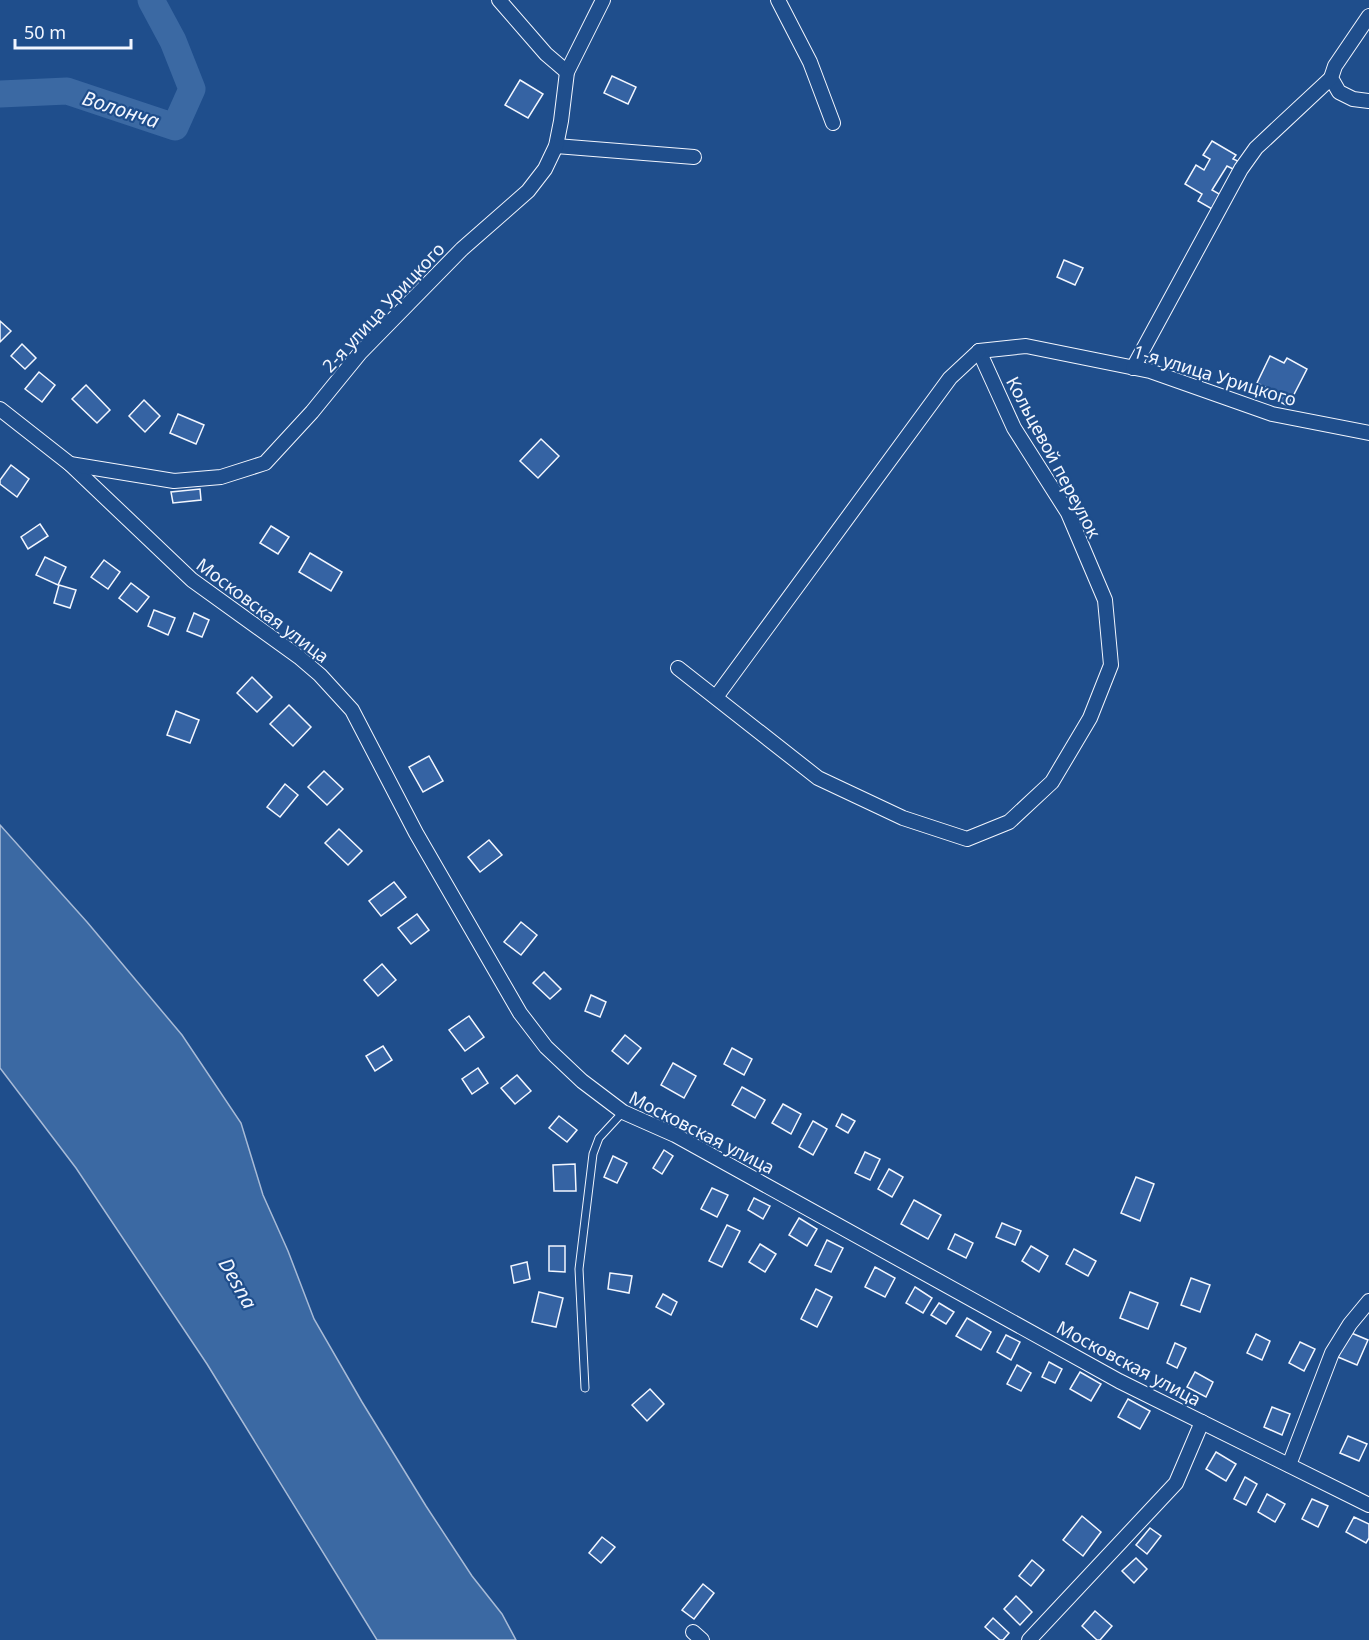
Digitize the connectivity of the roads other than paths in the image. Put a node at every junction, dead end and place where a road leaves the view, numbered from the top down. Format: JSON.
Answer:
{"nodes":[{"id":1,"x":499,"y":0,"type":"edge"},
{"id":2,"x":603,"y":0,"type":"edge"},
{"id":3,"x":778,"y":0,"type":"edge"},
{"id":4,"x":1369,"y":16,"type":"edge"},
{"id":5,"x":567,"y":72,"type":"junction"},
{"id":6,"x":1331,"y":78,"type":"junction"},
{"id":7,"x":1369,"y":101,"type":"edge"},
{"id":8,"x":833,"y":123,"type":"dead end"},
{"id":9,"x":556,"y":146,"type":"junction"},
{"id":10,"x":694,"y":157,"type":"dead end"},
{"id":11,"x":979,"y":351,"type":"junction"},
{"id":12,"x":1133,"y":368,"type":"junction"},
{"id":13,"x":0,"y":409,"type":"edge"},
{"id":14,"x":1369,"y":433,"type":"edge"},
{"id":15,"x":70,"y":464,"type":"junction"},
{"id":16,"x":678,"y":668,"type":"dead end"},
{"id":17,"x":716,"y":697,"type":"junction"},
{"id":18,"x":622,"y":1112,"type":"junction"},
{"id":19,"x":1369,"y":1301,"type":"edge"},
{"id":20,"x":585,"y":1388,"type":"dead end"},
{"id":21,"x":1202,"y":1422,"type":"junction"},
{"id":22,"x":1289,"y":1466,"type":"junction"},
{"id":23,"x":1369,"y":1505,"type":"edge"},
{"id":24,"x":1029,"y":1640,"type":"edge"}],
"edges":[{"from":1,"to":5,"type":"street"},
{"from":2,"to":5,"type":"street","name":"2-я улица Урицкого"},
{"from":3,"to":8,"type":"street"},
{"from":4,"to":6,"type":"street"},
{"from":5,"to":9,"type":"street","name":"2-я улица Урицкого"},
{"from":6,"to":7,"type":"street"},
{"from":6,"to":12,"type":"street"},
{"from":9,"to":10,"type":"street"},
{"from":9,"to":15,"type":"street","name":"2-я улица Урицкого"},
{"from":11,"to":12,"type":"street","name":"1-я улица Урицкого"},
{"from":11,"to":17,"type":"street"},
{"from":11,"to":17,"type":"street","name":"Кольцевой переулок"},
{"from":12,"to":14,"type":"street","name":"1-я улица Урицкого"},
{"from":13,"to":15,"type":"street","name":"Московская улица"},
{"from":15,"to":18,"type":"street","name":"Московская улица"},
{"from":16,"to":17,"type":"street","name":"Кольцевой переулок"},
{"from":18,"to":20,"type":"lane"},
{"from":18,"to":21,"type":"street","name":"Московская улица"},
{"from":19,"to":22,"type":"street"},
{"from":21,"to":22,"type":"street","name":"Московская улица"},
{"from":21,"to":24,"type":"street"},
{"from":22,"to":23,"type":"street","name":"Московская улица"}]}
